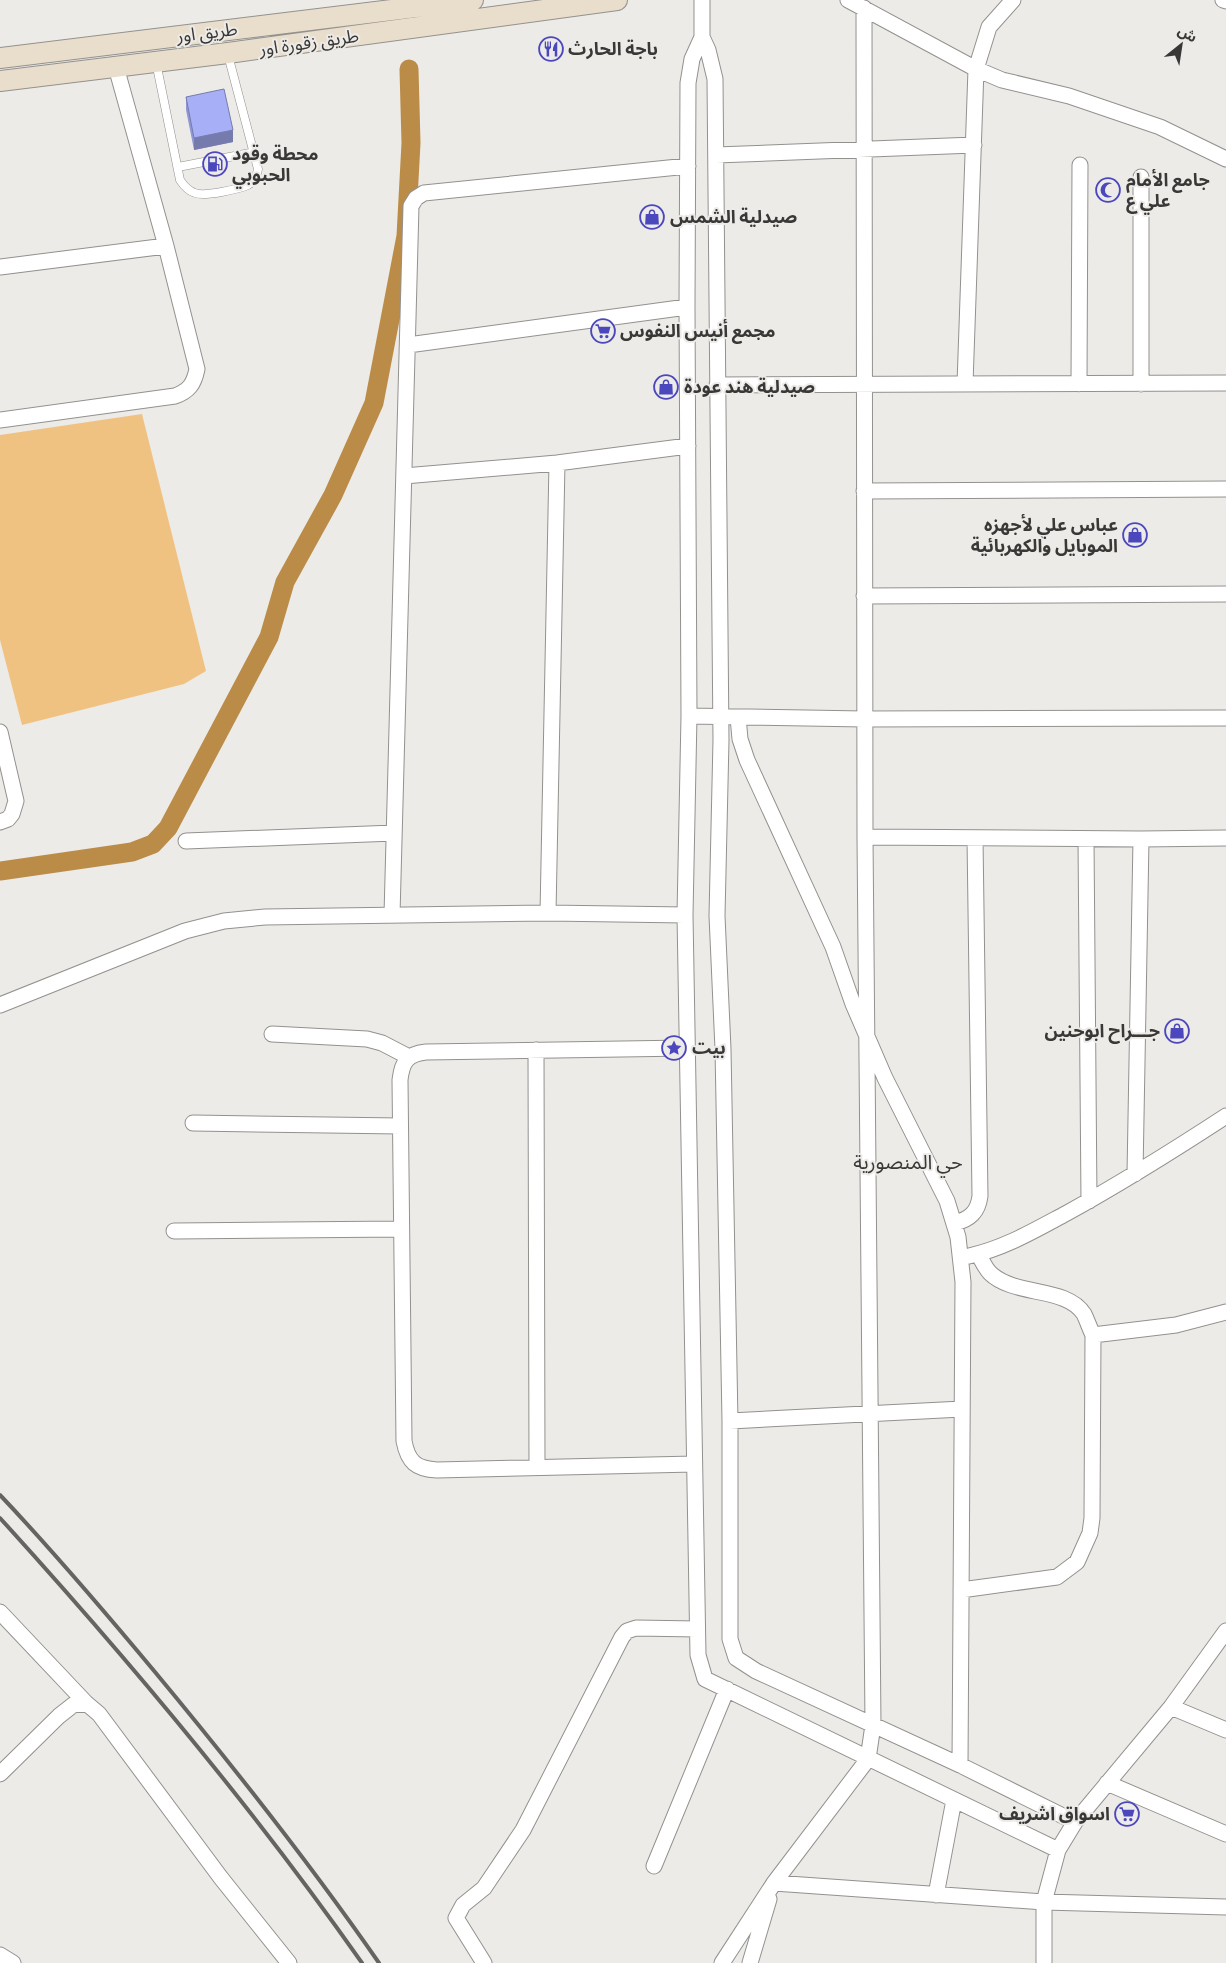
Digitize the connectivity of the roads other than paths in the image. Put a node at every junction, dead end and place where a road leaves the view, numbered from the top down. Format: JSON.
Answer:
{"nodes":[{"id":1,"x":473,"y":0,"type":"edge"},
{"id":2,"x":617,"y":0,"type":"edge"},
{"id":3,"x":702,"y":0,"type":"edge"},
{"id":4,"x":848,"y":0,"type":"edge"},
{"id":5,"x":1013,"y":0,"type":"edge"},
{"id":6,"x":581,"y":2,"type":"edge"},
{"id":7,"x":864,"y":8,"type":"junction"},
{"id":8,"x":702,"y":37,"type":"junction"},
{"id":9,"x":228,"y":53,"type":"junction"},
{"id":10,"x":0,"y":58,"type":"edge"},
{"id":11,"x":156,"y":62,"type":"junction"},
{"id":12,"x":116,"y":67,"type":"junction"},
{"id":13,"x":976,"y":69,"type":"junction"},
{"id":14,"x":0,"y":81,"type":"edge"},
{"id":15,"x":974,"y":145,"type":"junction"},
{"id":16,"x":864,"y":149,"type":"junction"},
{"id":17,"x":255,"y":152,"type":"junction"},
{"id":18,"x":716,"y":154,"type":"junction"},
{"id":19,"x":1226,"y":159,"type":"edge"},
{"id":20,"x":1080,"y":165,"type":"dead end"},
{"id":21,"x":688,"y":166,"type":"junction"},
{"id":22,"x":178,"y":167,"type":"junction"},
{"id":23,"x":1141,"y":177,"type":"dead end"},
{"id":24,"x":166,"y":246,"type":"junction"},
{"id":25,"x":0,"y":267,"type":"edge"},
{"id":26,"x":687,"y":306,"type":"junction"},
{"id":27,"x":408,"y":345,"type":"junction"},
{"id":28,"x":1226,"y":383,"type":"edge"},
{"id":29,"x":965,"y":384,"type":"junction"},
{"id":30,"x":1079,"y":384,"type":"junction"},
{"id":31,"x":1141,"y":384,"type":"junction"},
{"id":32,"x":717,"y":385,"type":"junction"},
{"id":33,"x":864,"y":385,"type":"junction"},
{"id":34,"x":0,"y":420,"type":"edge"},
{"id":35,"x":688,"y":446,"type":"junction"},
{"id":36,"x":557,"y":463,"type":"junction"},
{"id":37,"x":404,"y":476,"type":"junction"},
{"id":38,"x":1226,"y":489,"type":"edge"},
{"id":39,"x":864,"y":491,"type":"junction"},
{"id":40,"x":1226,"y":594,"type":"edge"},
{"id":41,"x":864,"y":596,"type":"junction"},
{"id":42,"x":689,"y":716,"type":"junction"},
{"id":43,"x":721,"y":717,"type":"junction"},
{"id":44,"x":738,"y":717,"type":"junction"},
{"id":45,"x":1226,"y":718,"type":"edge"},
{"id":46,"x":864,"y":719,"type":"junction"},
{"id":47,"x":0,"y":732,"type":"edge"},
{"id":48,"x":0,"y":822,"type":"edge"},
{"id":49,"x":394,"y":833,"type":"junction"},
{"id":50,"x":865,"y":837,"type":"junction"},
{"id":51,"x":975,"y":838,"type":"junction"},
{"id":52,"x":1226,"y":838,"type":"edge"},
{"id":53,"x":1086,"y":839,"type":"junction"},
{"id":54,"x":1140,"y":839,"type":"junction"},
{"id":55,"x":186,"y":841,"type":"dead end"},
{"id":56,"x":548,"y":913,"type":"junction"},
{"id":57,"x":392,"y":915,"type":"junction"},
{"id":58,"x":685,"y":915,"type":"junction"},
{"id":59,"x":0,"y":1005,"type":"edge"},
{"id":60,"x":272,"y":1034,"type":"dead end"},
{"id":61,"x":867,"y":1040,"type":"junction"},
{"id":62,"x":687,"y":1048,"type":"junction"},
{"id":63,"x":536,"y":1050,"type":"junction"},
{"id":64,"x":409,"y":1057,"type":"junction"},
{"id":65,"x":1226,"y":1116,"type":"edge"},
{"id":66,"x":193,"y":1123,"type":"dead end"},
{"id":67,"x":400,"y":1126,"type":"junction"},
{"id":68,"x":1135,"y":1174,"type":"junction"},
{"id":69,"x":1088,"y":1201,"type":"junction"},
{"id":70,"x":955,"y":1223,"type":"junction"},
{"id":71,"x":401,"y":1229,"type":"junction"},
{"id":72,"x":174,"y":1231,"type":"dead end"},
{"id":73,"x":978,"y":1254,"type":"junction"},
{"id":74,"x":961,"y":1258,"type":"junction"},
{"id":75,"x":1226,"y":1312,"type":"edge"},
{"id":76,"x":1093,"y":1335,"type":"junction"},
{"id":77,"x":962,"y":1409,"type":"junction"},
{"id":78,"x":870,"y":1414,"type":"junction"},
{"id":79,"x":730,"y":1421,"type":"junction"},
{"id":80,"x":694,"y":1464,"type":"junction"},
{"id":81,"x":536,"y":1467,"type":"junction"},
{"id":82,"x":961,"y":1590,"type":"junction"},
{"id":83,"x":0,"y":1612,"type":"edge"},
{"id":84,"x":697,"y":1629,"type":"junction"},
{"id":85,"x":1226,"y":1631,"type":"edge"},
{"id":86,"x":727,"y":1689,"type":"junction"},
{"id":87,"x":86,"y":1703,"type":"junction"},
{"id":88,"x":1171,"y":1707,"type":"junction"},
{"id":89,"x":873,"y":1725,"type":"junction"},
{"id":90,"x":1226,"y":1730,"type":"edge"},
{"id":91,"x":868,"y":1759,"type":"junction"},
{"id":92,"x":960,"y":1765,"type":"junction"},
{"id":93,"x":0,"y":1774,"type":"edge"},
{"id":94,"x":1107,"y":1784,"type":"junction"},
{"id":95,"x":954,"y":1800,"type":"junction"},
{"id":96,"x":1076,"y":1822,"type":"junction"},
{"id":97,"x":1226,"y":1834,"type":"edge"},
{"id":98,"x":1058,"y":1850,"type":"junction"},
{"id":99,"x":654,"y":1866,"type":"dead end"},
{"id":100,"x":774,"y":1883,"type":"junction"},
{"id":101,"x":936,"y":1894,"type":"junction"},
{"id":102,"x":1044,"y":1902,"type":"junction"},
{"id":103,"x":1226,"y":1907,"type":"edge"},
{"id":104,"x":0,"y":1955,"type":"edge"},
{"id":105,"x":13,"y":1963,"type":"edge"},
{"id":106,"x":289,"y":1963,"type":"edge"},
{"id":107,"x":484,"y":1963,"type":"edge"},
{"id":108,"x":722,"y":1963,"type":"edge"},
{"id":109,"x":750,"y":1963,"type":"edge"},
{"id":110,"x":1044,"y":1963,"type":"edge"}],
"edges":[{"from":1,"to":10,"type":"main road","name":"طريق اور"},
{"from":2,"to":6,"type":"main road","name":"طريق زقورة اور"},
{"from":3,"to":8,"type":"street"},
{"from":4,"to":7,"type":"street"},
{"from":5,"to":13,"type":"street"},
{"from":6,"to":9,"type":"main road","name":"طريق زقورة اور"},
{"from":7,"to":13,"type":"street"},
{"from":7,"to":16,"type":"street"},
{"from":8,"to":18,"type":"street"},
{"from":8,"to":21,"type":"street"},
{"from":9,"to":11,"type":"main road","name":"طريق زقورة اور"},
{"from":9,"to":17,"type":"lane"},
{"from":11,"to":12,"type":"main road","name":"طريق زقورة اور"},
{"from":11,"to":22,"type":"lane"},
{"from":12,"to":14,"type":"main road","name":"طريق زقورة اور"},
{"from":12,"to":24,"type":"street"},
{"from":13,"to":15,"type":"street"},
{"from":13,"to":19,"type":"street"},
{"from":15,"to":16,"type":"street"},
{"from":15,"to":29,"type":"street"},
{"from":16,"to":18,"type":"street"},
{"from":16,"to":33,"type":"street"},
{"from":17,"to":22,"type":"lane"},
{"from":17,"to":22,"type":"lane"},
{"from":18,"to":32,"type":"street"},
{"from":20,"to":30,"type":"street"},
{"from":21,"to":26,"type":"street"},
{"from":21,"to":27,"type":"street"},
{"from":23,"to":31,"type":"street"},
{"from":24,"to":25,"type":"street"},
{"from":24,"to":34,"type":"street"},
{"from":26,"to":27,"type":"street"},
{"from":26,"to":35,"type":"street"},
{"from":27,"to":37,"type":"street"},
{"from":28,"to":31,"type":"street"},
{"from":29,"to":30,"type":"street"},
{"from":29,"to":33,"type":"street"},
{"from":30,"to":31,"type":"street"},
{"from":32,"to":33,"type":"street"},
{"from":32,"to":43,"type":"street"},
{"from":33,"to":39,"type":"street"},
{"from":35,"to":36,"type":"street"},
{"from":35,"to":42,"type":"street"},
{"from":36,"to":37,"type":"street"},
{"from":36,"to":56,"type":"street"},
{"from":37,"to":49,"type":"street"},
{"from":38,"to":39,"type":"street"},
{"from":39,"to":41,"type":"street"},
{"from":40,"to":41,"type":"street"},
{"from":41,"to":46,"type":"street"},
{"from":42,"to":43,"type":"street"},
{"from":42,"to":58,"type":"street"},
{"from":43,"to":44,"type":"street"},
{"from":43,"to":79,"type":"street"},
{"from":44,"to":46,"type":"street"},
{"from":44,"to":61,"type":"street"},
{"from":45,"to":46,"type":"street"},
{"from":46,"to":50,"type":"street"},
{"from":47,"to":48,"type":"street"},
{"from":49,"to":55,"type":"street"},
{"from":49,"to":57,"type":"street"},
{"from":50,"to":51,"type":"street"},
{"from":50,"to":61,"type":"street"},
{"from":51,"to":53,"type":"street"},
{"from":51,"to":70,"type":"street"},
{"from":52,"to":54,"type":"street"},
{"from":53,"to":54,"type":"street"},
{"from":53,"to":69,"type":"street"},
{"from":54,"to":68,"type":"street"},
{"from":56,"to":57,"type":"street"},
{"from":56,"to":58,"type":"street"},
{"from":57,"to":59,"type":"street"},
{"from":58,"to":62,"type":"street"},
{"from":60,"to":64,"type":"street"},
{"from":61,"to":70,"type":"street"},
{"from":61,"to":78,"type":"street"},
{"from":62,"to":63,"type":"street"},
{"from":62,"to":80,"type":"street"},
{"from":63,"to":64,"type":"street"},
{"from":63,"to":81,"type":"street"},
{"from":64,"to":67,"type":"street"},
{"from":65,"to":68,"type":"street"},
{"from":66,"to":67,"type":"street"},
{"from":67,"to":71,"type":"street"},
{"from":68,"to":69,"type":"street"},
{"from":69,"to":73,"type":"street"},
{"from":70,"to":74,"type":"street"},
{"from":71,"to":72,"type":"street"},
{"from":71,"to":81,"type":"street"},
{"from":73,"to":74,"type":"street"},
{"from":73,"to":76,"type":"street"},
{"from":74,"to":77,"type":"street"},
{"from":75,"to":76,"type":"street"},
{"from":76,"to":82,"type":"street"},
{"from":77,"to":78,"type":"street"},
{"from":77,"to":82,"type":"street"},
{"from":78,"to":79,"type":"street"},
{"from":78,"to":89,"type":"street"},
{"from":79,"to":89,"type":"street"},
{"from":80,"to":81,"type":"street"},
{"from":80,"to":84,"type":"street"},
{"from":82,"to":92,"type":"street"},
{"from":83,"to":87,"type":"street"},
{"from":84,"to":86,"type":"street"},
{"from":84,"to":107,"type":"street"},
{"from":85,"to":88,"type":"street"},
{"from":86,"to":91,"type":"street"},
{"from":86,"to":99,"type":"street"},
{"from":87,"to":93,"type":"street"},
{"from":87,"to":106,"type":"street"},
{"from":88,"to":90,"type":"street"},
{"from":88,"to":94,"type":"street"},
{"from":89,"to":91,"type":"street"},
{"from":89,"to":92,"type":"street"},
{"from":91,"to":95,"type":"street"},
{"from":91,"to":100,"type":"street"},
{"from":92,"to":96,"type":"street"},
{"from":94,"to":96,"type":"street"},
{"from":94,"to":97,"type":"street"},
{"from":95,"to":98,"type":"street"},
{"from":95,"to":101,"type":"street"},
{"from":96,"to":98,"type":"street"},
{"from":98,"to":102,"type":"street"},
{"from":100,"to":101,"type":"street"},
{"from":100,"to":108,"type":"street"},
{"from":100,"to":109,"type":"street"},
{"from":101,"to":102,"type":"street"},
{"from":102,"to":103,"type":"street"},
{"from":102,"to":110,"type":"street"},
{"from":104,"to":105,"type":"street"}]}
